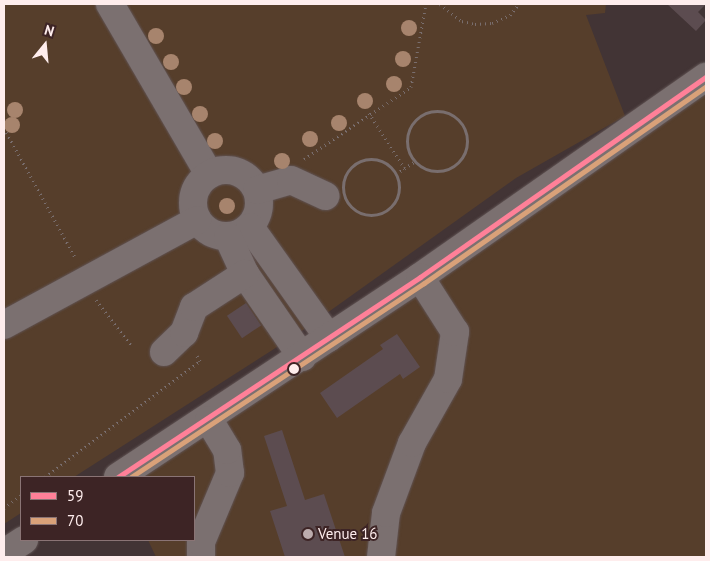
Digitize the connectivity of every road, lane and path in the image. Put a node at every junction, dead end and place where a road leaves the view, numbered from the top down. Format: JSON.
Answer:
{"nodes":[{"id":1,"x":110,"y":4,"type":"edge"},
{"id":2,"x":426,"y":4,"type":"edge"},
{"id":3,"x":440,"y":4,"type":"edge"},
{"id":4,"x":519,"y":4,"type":"edge"},
{"id":5,"x":706,"y":77,"type":"edge"},
{"id":6,"x":369,"y":113,"type":"junction"},
{"id":7,"x":4,"y":128,"type":"edge"},
{"id":8,"x":415,"y":162,"type":"junction"},
{"id":9,"x":405,"y":169,"type":"junction"},
{"id":10,"x":209,"y":174,"type":"junction"},
{"id":11,"x":396,"y":174,"type":"junction"},
{"id":12,"x":291,"y":180,"type":"junction"},
{"id":13,"x":257,"y":190,"type":"junction"},
{"id":14,"x":325,"y":196,"type":"dead end"},
{"id":15,"x":197,"y":220,"type":"junction"},
{"id":16,"x":239,"y":232,"type":"junction"},
{"id":17,"x":245,"y":274,"type":"junction"},
{"id":18,"x":420,"y":277,"type":"junction"},
{"id":19,"x":85,"y":280,"type":"junction"},
{"id":20,"x":4,"y":325,"type":"edge"},
{"id":21,"x":184,"y":333,"type":"junction"},
{"id":22,"x":330,"y":338,"type":"junction"},
{"id":23,"x":130,"y":345,"type":"dead end"},
{"id":24,"x":164,"y":352,"type":"dead end"},
{"id":25,"x":302,"y":357,"type":"junction"},
{"id":26,"x":209,"y":420,"type":"junction"},
{"id":27,"x":46,"y":476,"type":"edge"},
{"id":28,"x":120,"y":476,"type":"edge"},
{"id":29,"x":20,"y":496,"type":"edge"},
{"id":30,"x":4,"y":508,"type":"edge"},
{"id":31,"x":23,"y":541,"type":"edge"},
{"id":32,"x":4,"y":554,"type":"edge"},
{"id":33,"x":201,"y":557,"type":"edge"},
{"id":34,"x":381,"y":557,"type":"edge"}],
"edges":[{"from":1,"to":10,"type":"street"},
{"from":2,"to":6,"type":"path"},
{"from":3,"to":4,"type":"path"},
{"from":5,"to":18,"type":"street"},
{"from":6,"to":9,"type":"path"},
{"from":6,"to":12,"type":"path"},
{"from":7,"to":19,"type":"path"},
{"from":8,"to":8,"type":"path"},
{"from":8,"to":9,"type":"path"},
{"from":9,"to":11,"type":"path"},
{"from":10,"to":13,"type":"street"},
{"from":10,"to":15,"type":"street"},
{"from":11,"to":11,"type":"path"},
{"from":12,"to":13,"type":"street"},
{"from":12,"to":14,"type":"street"},
{"from":13,"to":16,"type":"street"},
{"from":15,"to":16,"type":"street"},
{"from":15,"to":19,"type":"street"},
{"from":16,"to":17,"type":"street"},
{"from":16,"to":22,"type":"street"},
{"from":17,"to":21,"type":"street"},
{"from":17,"to":25,"type":"street"},
{"from":18,"to":22,"type":"street"},
{"from":18,"to":34,"type":"street"},
{"from":19,"to":20,"type":"street"},
{"from":19,"to":23,"type":"path"},
{"from":21,"to":24,"type":"street"},
{"from":21,"to":27,"type":"path"},
{"from":22,"to":25,"type":"street"},
{"from":25,"to":26,"type":"street"},
{"from":26,"to":28,"type":"street"},
{"from":26,"to":33,"type":"street"},
{"from":29,"to":30,"type":"path"},
{"from":31,"to":32,"type":"street"}]}
